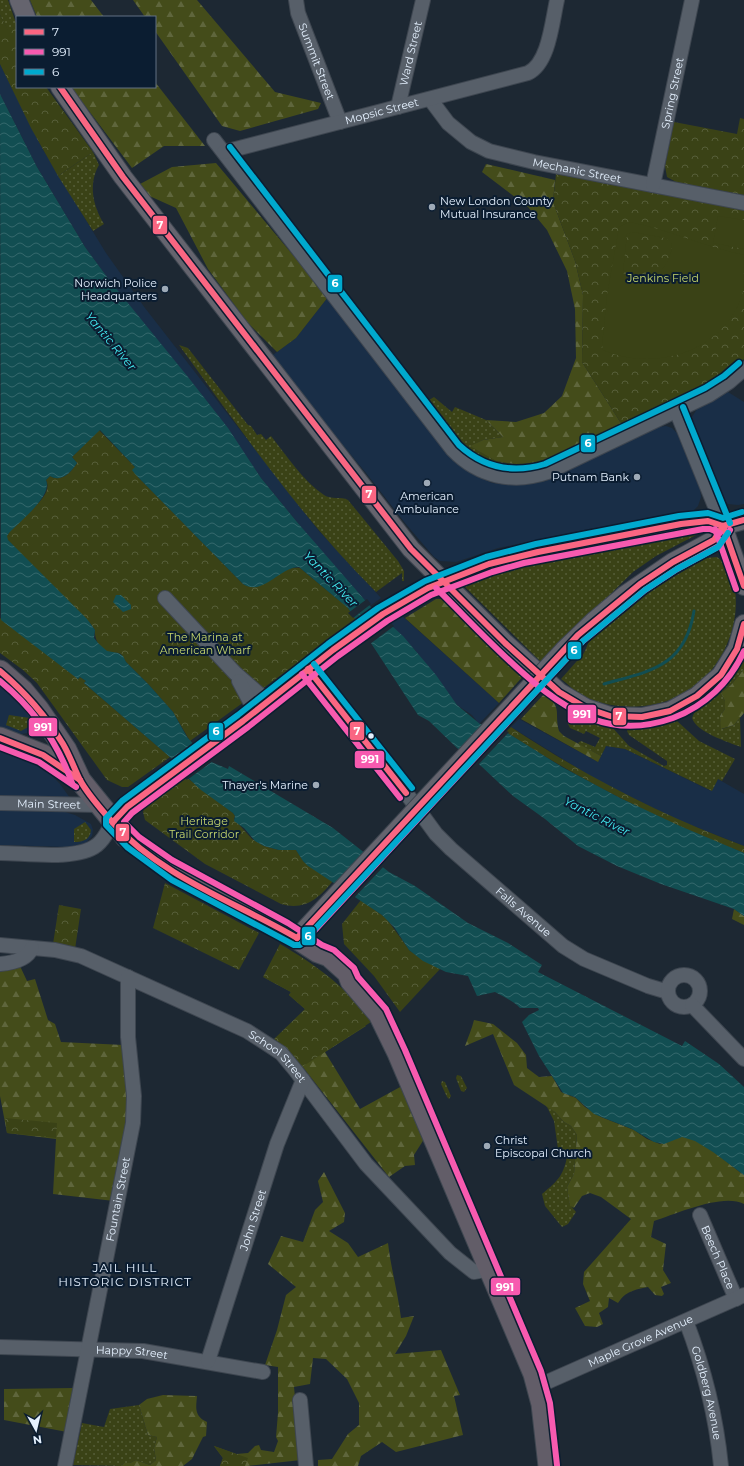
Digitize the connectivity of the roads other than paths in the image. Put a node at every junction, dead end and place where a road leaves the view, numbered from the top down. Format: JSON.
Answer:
{"nodes":[{"id":1,"x":19,"y":0,"type":"edge"},
{"id":2,"x":296,"y":0,"type":"edge"},
{"id":3,"x":423,"y":0,"type":"edge"},
{"id":4,"x":557,"y":0,"type":"edge"},
{"id":5,"x":692,"y":0,"type":"edge"},
{"id":6,"x":26,"y":16,"type":"edge"},
{"id":7,"x":61,"y":88,"type":"edge"},
{"id":8,"x":430,"y":99,"type":"junction"},
{"id":9,"x":398,"y":107,"type":"junction"},
{"id":10,"x":340,"y":122,"type":"junction"},
{"id":11,"x":214,"y":140,"type":"dead end"},
{"id":12,"x":224,"y":152,"type":"junction"},
{"id":13,"x":653,"y":185,"type":"junction"},
{"id":14,"x":744,"y":203,"type":"edge"},
{"id":15,"x":744,"y":369,"type":"edge"},
{"id":16,"x":676,"y":410,"type":"junction"},
{"id":17,"x":744,"y":520,"type":"edge"},
{"id":18,"x":723,"y":526,"type":"junction"},
{"id":19,"x":442,"y":582,"type":"junction"},
{"id":20,"x":744,"y":586,"type":"edge"},
{"id":21,"x":165,"y":598,"type":"dead end"},
{"id":22,"x":744,"y":627,"type":"edge"},
{"id":23,"x":308,"y":669,"type":"junction"},
{"id":24,"x":0,"y":671,"type":"edge"},
{"id":25,"x":261,"y":706,"type":"junction"},
{"id":26,"x":346,"y":716,"type":"tunnel mouth"},
{"id":27,"x":47,"y":720,"type":"junction"},
{"id":28,"x":0,"y":738,"type":"edge"},
{"id":29,"x":24,"y":747,"type":"junction"},
{"id":30,"x":80,"y":780,"type":"junction"},
{"id":31,"x":406,"y":793,"type":"tunnel mouth"},
{"id":32,"x":0,"y":803,"type":"edge"},
{"id":33,"x":99,"y":805,"type":"junction"},
{"id":34,"x":113,"y":822,"type":"junction"},
{"id":35,"x":0,"y":853,"type":"edge"},
{"id":36,"x":297,"y":938,"type":"junction"},
{"id":37,"x":0,"y":945,"type":"edge"},
{"id":38,"x":32,"y":948,"type":"junction"},
{"id":39,"x":0,"y":964,"type":"edge"},
{"id":40,"x":128,"y":977,"type":"junction"},
{"id":41,"x":668,"y":992,"type":"junction"},
{"id":42,"x":692,"y":1005,"type":"junction"},
{"id":43,"x":744,"y":1059,"type":"edge"},
{"id":44,"x":303,"y":1080,"type":"junction"},
{"id":45,"x":700,"y":1215,"type":"dead end"},
{"id":46,"x":490,"y":1269,"type":"junction"},
{"id":47,"x":740,"y":1297,"type":"edge"},
{"id":48,"x":686,"y":1321,"type":"junction"},
{"id":49,"x":0,"y":1347,"type":"edge"},
{"id":50,"x":89,"y":1348,"type":"junction"},
{"id":51,"x":208,"y":1362,"type":"junction"},
{"id":52,"x":263,"y":1372,"type":"dead end"},
{"id":53,"x":538,"y":1386,"type":"junction"},
{"id":54,"x":300,"y":1400,"type":"dead end"},
{"id":55,"x":65,"y":1466,"type":"edge"},
{"id":56,"x":306,"y":1466,"type":"edge"},
{"id":57,"x":549,"y":1466,"type":"edge"},
{"id":58,"x":721,"y":1466,"type":"edge"}],
"edges":[{"from":1,"to":6,"type":"main road"},
{"from":2,"to":10,"type":"street","name":"Summit Street"},
{"from":3,"to":9,"type":"street","name":"Ward Street"},
{"from":4,"to":8,"type":"street","name":"Mopsic Street"},
{"from":5,"to":13,"type":"street","name":"Spring Street"},
{"from":7,"to":19,"type":"main road"},
{"from":8,"to":9,"type":"street","name":"Mopsic Street"},
{"from":8,"to":13,"type":"street","name":"Mechanic Street"},
{"from":9,"to":10,"type":"street","name":"Mopsic Street"},
{"from":10,"to":12,"type":"street","name":"Mopsic Street"},
{"from":11,"to":12,"type":"street"},
{"from":12,"to":16,"type":"street"},
{"from":13,"to":14,"type":"street","name":"Mechanic Street"},
{"from":15,"to":16,"type":"street"},
{"from":16,"to":18,"type":"street"},
{"from":17,"to":18,"type":"main road"},
{"from":18,"to":19,"type":"main road"},
{"from":18,"to":20,"type":"main road"},
{"from":18,"to":36,"type":"main road","bridge":true},
{"from":19,"to":22,"type":"main road"},
{"from":19,"to":23,"type":"main road"},
{"from":21,"to":25,"type":"street"},
{"from":23,"to":25,"type":"main road"},
{"from":23,"to":26,"type":"street"},
{"from":24,"to":27,"type":"highway"},
{"from":25,"to":34,"type":"main road"},
{"from":27,"to":29,"type":"highway"},
{"from":27,"to":30,"type":"highway"},
{"from":28,"to":29,"type":"highway"},
{"from":29,"to":30,"type":"highway"},
{"from":30,"to":33,"type":"highway"},
{"from":31,"to":41,"type":"street","name":"Falls Avenue"},
{"from":32,"to":33,"type":"street","name":"Main Street"},
{"from":33,"to":34,"type":"highway"},
{"from":34,"to":35,"type":"street"},
{"from":34,"to":36,"type":"highway"},
{"from":36,"to":46,"type":"highway"},
{"from":37,"to":38,"type":"street","name":"School Street"},
{"from":38,"to":39,"type":"street"},
{"from":38,"to":40,"type":"street","name":"School Street"},
{"from":40,"to":44,"type":"street","name":"School Street"},
{"from":40,"to":50,"type":"street","name":"Fountain Street"},
{"from":41,"to":42,"type":"street"},
{"from":41,"to":42,"type":"street"},
{"from":42,"to":43,"type":"street"},
{"from":44,"to":46,"type":"street","name":"School Street"},
{"from":44,"to":51,"type":"street","name":"John Street"},
{"from":45,"to":47,"type":"street","name":"Beech Place"},
{"from":46,"to":53,"type":"highway"},
{"from":47,"to":48,"type":"street","name":"Maple Grove Avenue"},
{"from":48,"to":53,"type":"street","name":"Maple Grove Avenue"},
{"from":48,"to":58,"type":"street","name":"Goldberg Avenue"},
{"from":49,"to":50,"type":"street","name":"Happy Street"},
{"from":50,"to":51,"type":"street","name":"Happy Street"},
{"from":50,"to":55,"type":"street","name":"Fountain Street"},
{"from":51,"to":52,"type":"street","name":"Happy Street"},
{"from":53,"to":57,"type":"highway"},
{"from":54,"to":56,"type":"street"}]}
